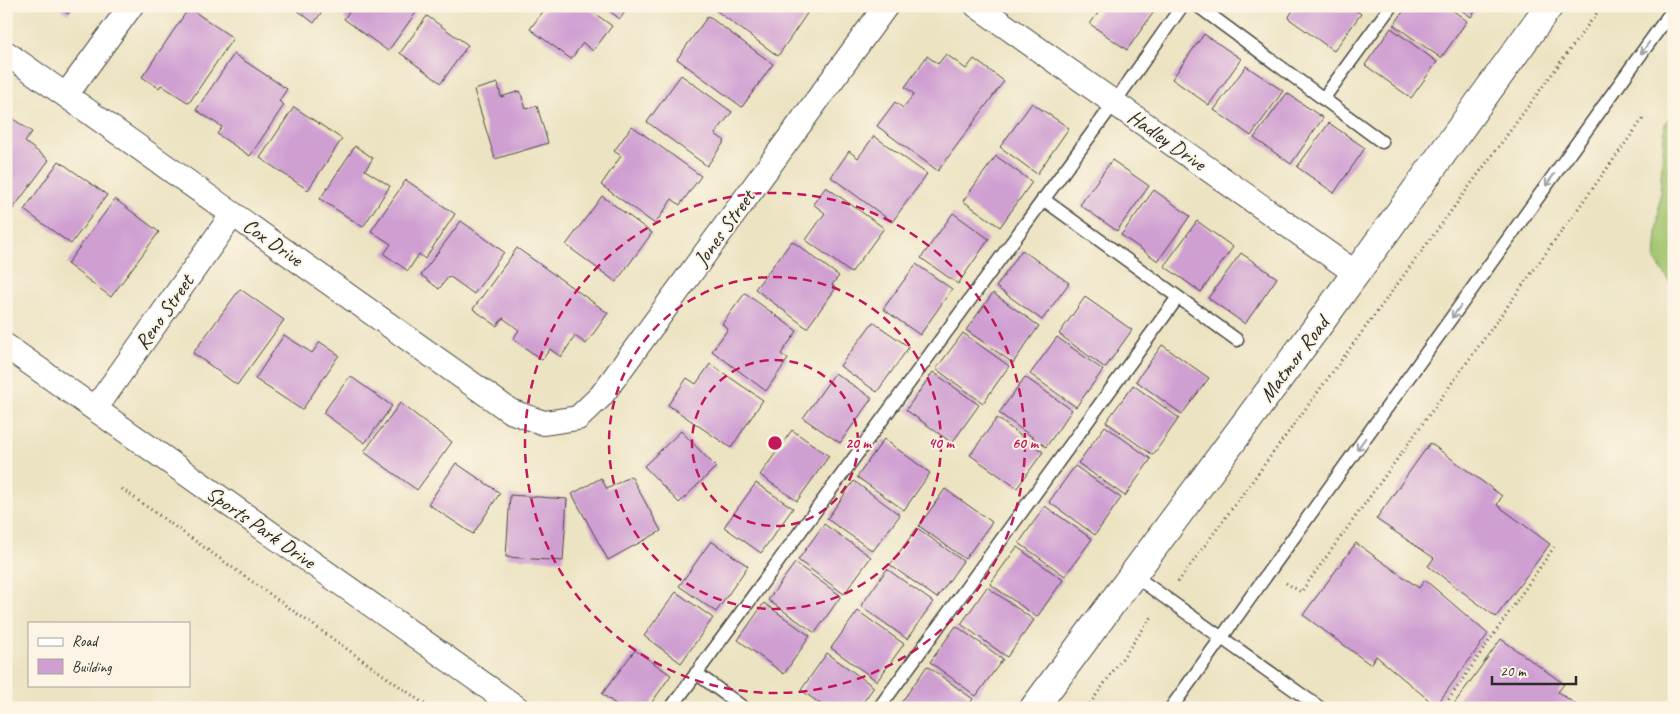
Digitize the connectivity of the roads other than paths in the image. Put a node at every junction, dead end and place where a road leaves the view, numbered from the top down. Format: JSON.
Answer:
{"nodes":[{"id":1,"x":131,"y":6,"type":"edge"},
{"id":2,"x":886,"y":6,"type":"edge"},
{"id":3,"x":977,"y":6,"type":"edge"},
{"id":4,"x":1182,"y":6,"type":"edge"},
{"id":5,"x":1198,"y":6,"type":"edge"},
{"id":6,"x":1391,"y":6,"type":"edge"},
{"id":7,"x":1549,"y":6,"type":"edge"},
{"id":8,"x":1674,"y":8,"type":"edge"},
{"id":9,"x":6,"y":52,"type":"edge"},
{"id":10,"x":66,"y":95,"type":"junction"},
{"id":11,"x":1323,"y":99,"type":"junction"},
{"id":12,"x":1114,"y":103,"type":"junction"},
{"id":13,"x":1382,"y":142,"type":"dead end"},
{"id":14,"x":1043,"y":199,"type":"junction"},
{"id":15,"x":233,"y":214,"type":"junction"},
{"id":16,"x":1356,"y":274,"type":"junction"},
{"id":17,"x":1178,"y":297,"type":"junction"},
{"id":18,"x":1237,"y":340,"type":"dead end"},
{"id":19,"x":6,"y":346,"type":"edge"},
{"id":20,"x":95,"y":409,"type":"junction"},
{"id":21,"x":544,"y":423,"type":"joint"},
{"id":22,"x":1132,"y":574,"type":"junction"},
{"id":23,"x":1222,"y":637,"type":"junction"},
{"id":24,"x":696,"y":673,"type":"junction"},
{"id":25,"x":517,"y":708,"type":"edge"},
{"id":26,"x":670,"y":708,"type":"edge"},
{"id":27,"x":744,"y":708,"type":"edge"},
{"id":28,"x":879,"y":708,"type":"edge"},
{"id":29,"x":1034,"y":708,"type":"edge"},
{"id":30,"x":1171,"y":708,"type":"edge"},
{"id":31,"x":1320,"y":708,"type":"edge"}],
"edges":[{"from":1,"to":10,"type":"street"},
{"from":2,"to":21,"type":"street","name":"Jones Street"},
{"from":3,"to":12,"type":"street","name":"Hadley Drive"},
{"from":4,"to":12,"type":"lane"},
{"from":5,"to":11,"type":"lane"},
{"from":6,"to":11,"type":"lane"},
{"from":7,"to":16,"type":"street","name":"Matmor Road"},
{"from":8,"to":23,"type":"lane","one_way":true},
{"from":9,"to":10,"type":"street","name":"Cox Drive"},
{"from":10,"to":15,"type":"street","name":"Cox Drive"},
{"from":11,"to":13,"type":"lane"},
{"from":12,"to":14,"type":"lane"},
{"from":12,"to":16,"type":"street","name":"Hadley Drive"},
{"from":14,"to":17,"type":"lane"},
{"from":14,"to":24,"type":"lane"},
{"from":15,"to":20,"type":"street","name":"Reno Street"},
{"from":15,"to":21,"type":"street","name":"Cox Drive"},
{"from":16,"to":22,"type":"street","name":"Matmor Road"},
{"from":17,"to":18,"type":"lane"},
{"from":17,"to":28,"type":"lane"},
{"from":19,"to":20,"type":"street","name":"Sports Park Drive"},
{"from":20,"to":25,"type":"street","name":"Sports Park Drive"},
{"from":22,"to":23,"type":"lane"},
{"from":22,"to":29,"type":"street","name":"Matmor Road"},
{"from":23,"to":30,"type":"lane"},
{"from":23,"to":31,"type":"lane"},
{"from":24,"to":26,"type":"lane"},
{"from":24,"to":27,"type":"lane"}]}
